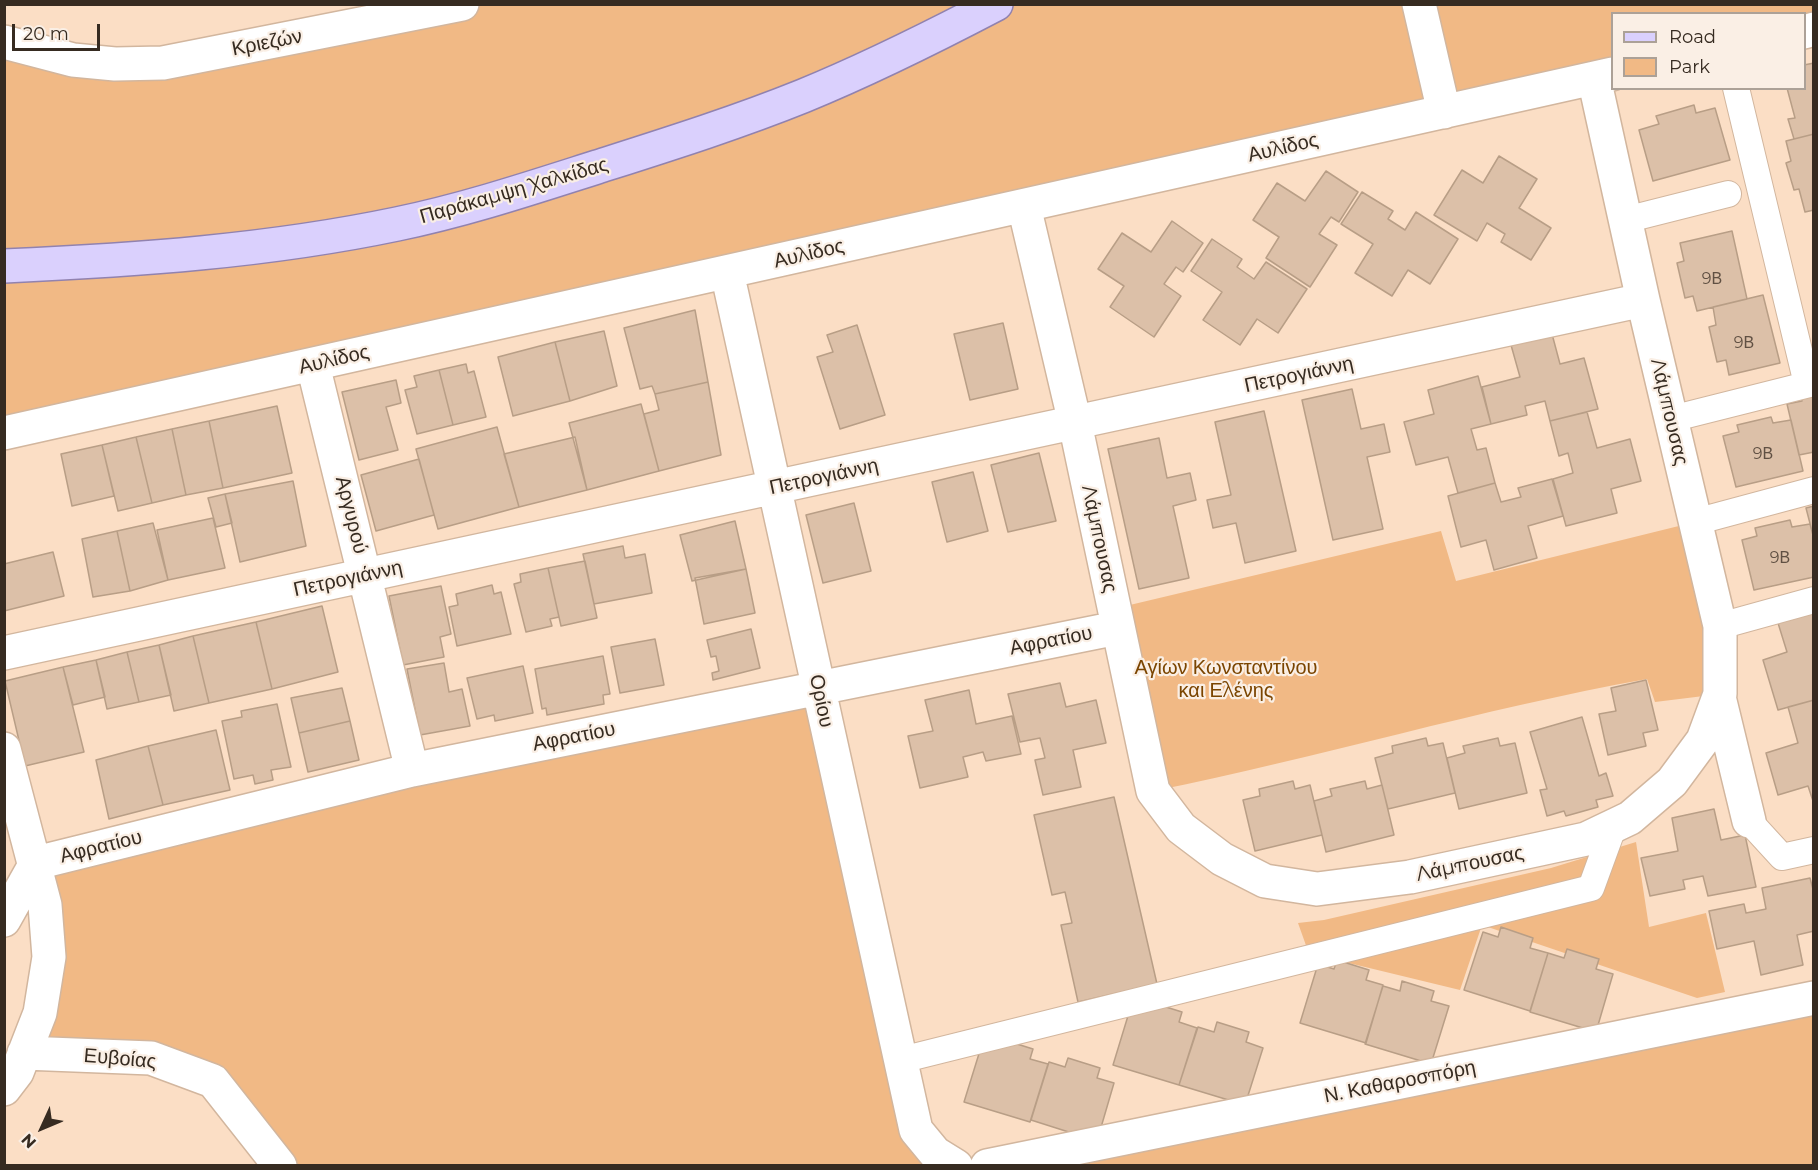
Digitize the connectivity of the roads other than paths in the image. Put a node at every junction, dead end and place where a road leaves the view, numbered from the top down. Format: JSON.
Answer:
{"nodes":[{"id":1,"x":462,"y":4,"type":"edge"},
{"id":2,"x":996,"y":4,"type":"edge"},
{"id":3,"x":1419,"y":4,"type":"edge"},
{"id":4,"x":4,"y":42,"type":"edge"},
{"id":5,"x":1603,"y":76,"type":"edge"},
{"id":6,"x":1736,"y":90,"type":"edge"},
{"id":7,"x":1444,"y":112,"type":"junction"},
{"id":8,"x":1728,"y":194,"type":"dead end"},
{"id":9,"x":1024,"y":206,"type":"junction"},
{"id":10,"x":1625,"y":220,"type":"junction"},
{"id":11,"x":4,"y":266,"type":"edge"},
{"id":12,"x":727,"y":272,"type":"junction"},
{"id":13,"x":1643,"y":300,"type":"junction"},
{"id":14,"x":313,"y":365,"type":"junction"},
{"id":15,"x":1810,"y":384,"type":"edge"},
{"id":16,"x":1671,"y":419,"type":"junction"},
{"id":17,"x":1075,"y":423,"type":"junction"},
{"id":18,"x":4,"y":434,"type":"edge"},
{"id":19,"x":774,"y":488,"type":"junction"},
{"id":20,"x":1814,"y":490,"type":"edge"},
{"id":21,"x":1695,"y":522,"type":"junction"},
{"id":22,"x":366,"y":575,"type":"junction"},
{"id":23,"x":1814,"y":600,"type":"edge"},
{"id":24,"x":1720,"y":626,"type":"junction"},
{"id":25,"x":1117,"y":628,"type":"junction"},
{"id":26,"x":4,"y":653,"type":"edge"},
{"id":27,"x":819,"y":689,"type":"junction"},
{"id":28,"x":1719,"y":697,"type":"junction"},
{"id":29,"x":4,"y":749,"type":"edge"},
{"id":30,"x":412,"y":770,"type":"junction"},
{"id":31,"x":1749,"y":821,"type":"joint"},
{"id":32,"x":1614,"y":825,"type":"junction"},
{"id":33,"x":1814,"y":850,"type":"edge"},
{"id":34,"x":36,"y":863,"type":"junction"},
{"id":35,"x":4,"y":920,"type":"edge"},
{"id":36,"x":1814,"y":998,"type":"edge"},
{"id":37,"x":24,"y":1053,"type":"junction"},
{"id":38,"x":901,"y":1060,"type":"junction"},
{"id":39,"x":4,"y":1089,"type":"edge"},
{"id":40,"x":280,"y":1166,"type":"edge"},
{"id":41,"x":956,"y":1166,"type":"edge"},
{"id":42,"x":987,"y":1166,"type":"edge"}],
"edges":[{"from":1,"to":4,"type":"street","name":"Κριεζών"},
{"from":2,"to":11,"type":"main road","name":"Παράκαμψη Χαλκίδας"},
{"from":3,"to":7,"type":"street"},
{"from":5,"to":7,"type":"street","name":"Αυλίδος"},
{"from":5,"to":10,"type":"street","name":"Λάμπουσας"},
{"from":6,"to":15,"type":"street"},
{"from":7,"to":9,"type":"street","name":"Αυλίδος"},
{"from":8,"to":10,"type":"street"},
{"from":9,"to":12,"type":"street","name":"Αυλίδος"},
{"from":9,"to":17,"type":"street","name":"Λάμπουσας"},
{"from":10,"to":13,"type":"street","name":"Λάμπουσας"},
{"from":12,"to":14,"type":"street","name":"Αυλίδος"},
{"from":12,"to":19,"type":"street","name":"Ορίου"},
{"from":13,"to":16,"type":"street","name":"Λάμπουσας"},
{"from":13,"to":17,"type":"street","name":"Πετρογιάννη"},
{"from":14,"to":18,"type":"street","name":"Αυλίδος"},
{"from":14,"to":22,"type":"street","name":"Αργυρού"},
{"from":15,"to":16,"type":"street"},
{"from":16,"to":21,"type":"street","name":"Λάμπουσας"},
{"from":17,"to":19,"type":"street","name":"Πετρογιάννη"},
{"from":17,"to":25,"type":"street","name":"Λάμπουσας"},
{"from":19,"to":22,"type":"street","name":"Πετρογιάννη"},
{"from":19,"to":27,"type":"street","name":"Ορίου"},
{"from":20,"to":21,"type":"street"},
{"from":21,"to":24,"type":"street","name":"Λάμπουσας"},
{"from":22,"to":26,"type":"street","name":"Πετρογιάννη"},
{"from":22,"to":30,"type":"street","name":"Αργυρού"},
{"from":23,"to":24,"type":"street"},
{"from":24,"to":28,"type":"street","name":"Λάμπουσας"},
{"from":25,"to":27,"type":"street","name":"Αφρατίου"},
{"from":25,"to":32,"type":"street","name":"Λάμπουσας"},
{"from":27,"to":30,"type":"street","name":"Αφρατίου"},
{"from":27,"to":38,"type":"street","name":"Ορίου"},
{"from":28,"to":31,"type":"street"},
{"from":28,"to":32,"type":"street","name":"Λάμπουσας"},
{"from":29,"to":34,"type":"street"},
{"from":30,"to":34,"type":"street","name":"Αφρατίου"},
{"from":31,"to":33,"type":"street"},
{"from":32,"to":38,"type":"street"},
{"from":34,"to":35,"type":"street"},
{"from":34,"to":37,"type":"street"},
{"from":36,"to":42,"type":"street","name":"Ν. Καθαροσπόρη"},
{"from":37,"to":39,"type":"street"},
{"from":37,"to":40,"type":"street","name":"Ευβοίας"},
{"from":38,"to":41,"type":"street","name":"Ορίου"}]}
